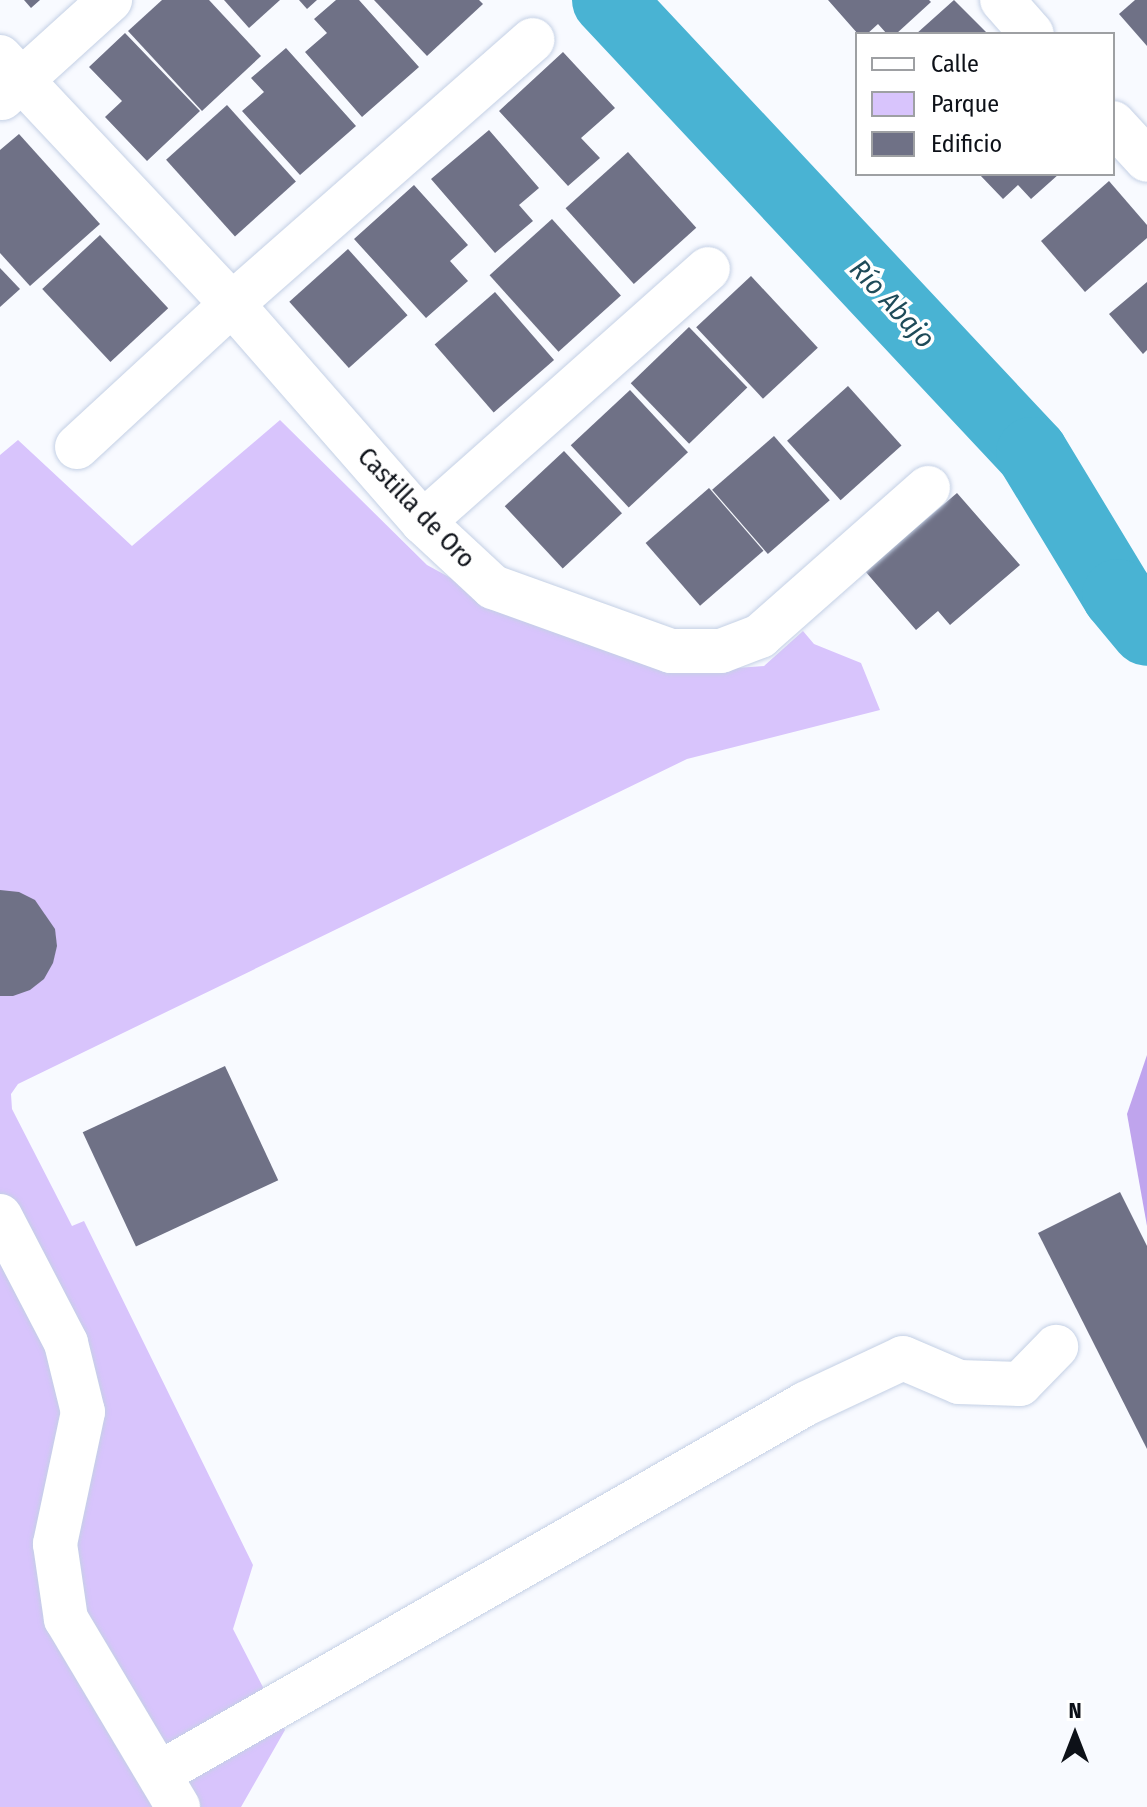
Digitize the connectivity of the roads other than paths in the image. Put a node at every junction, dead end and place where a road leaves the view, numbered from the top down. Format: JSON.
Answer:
{"nodes":[{"id":1,"x":110,"y":0,"type":"edge"},
{"id":2,"x":532,"y":40,"type":"dead end"},
{"id":3,"x":7,"y":78,"type":"edge"},
{"id":4,"x":1115,"y":125,"type":"edge"},
{"id":5,"x":1147,"y":160,"type":"edge"},
{"id":6,"x":708,"y":269,"type":"dead end"},
{"id":7,"x":232,"y":304,"type":"junction"},
{"id":8,"x":77,"y":447,"type":"dead end"},
{"id":9,"x":928,"y":488,"type":"dead end"},
{"id":10,"x":423,"y":522,"type":"junction"},
{"id":11,"x":0,"y":1216,"type":"edge"},
{"id":12,"x":1056,"y":1347,"type":"dead end"},
{"id":13,"x":169,"y":1790,"type":"edge"}],
"edges":[{"from":1,"to":3,"type":"street"},
{"from":2,"to":7,"type":"street"},
{"from":3,"to":7,"type":"street","name":"Castilla de Oro"},
{"from":4,"to":5,"type":"street"},
{"from":6,"to":10,"type":"street"},
{"from":7,"to":8,"type":"street"},
{"from":7,"to":10,"type":"street","name":"Castilla de Oro"},
{"from":9,"to":10,"type":"street","name":"Castilla de Oro"},
{"from":11,"to":13,"type":"street"},
{"from":12,"to":13,"type":"street"}]}
